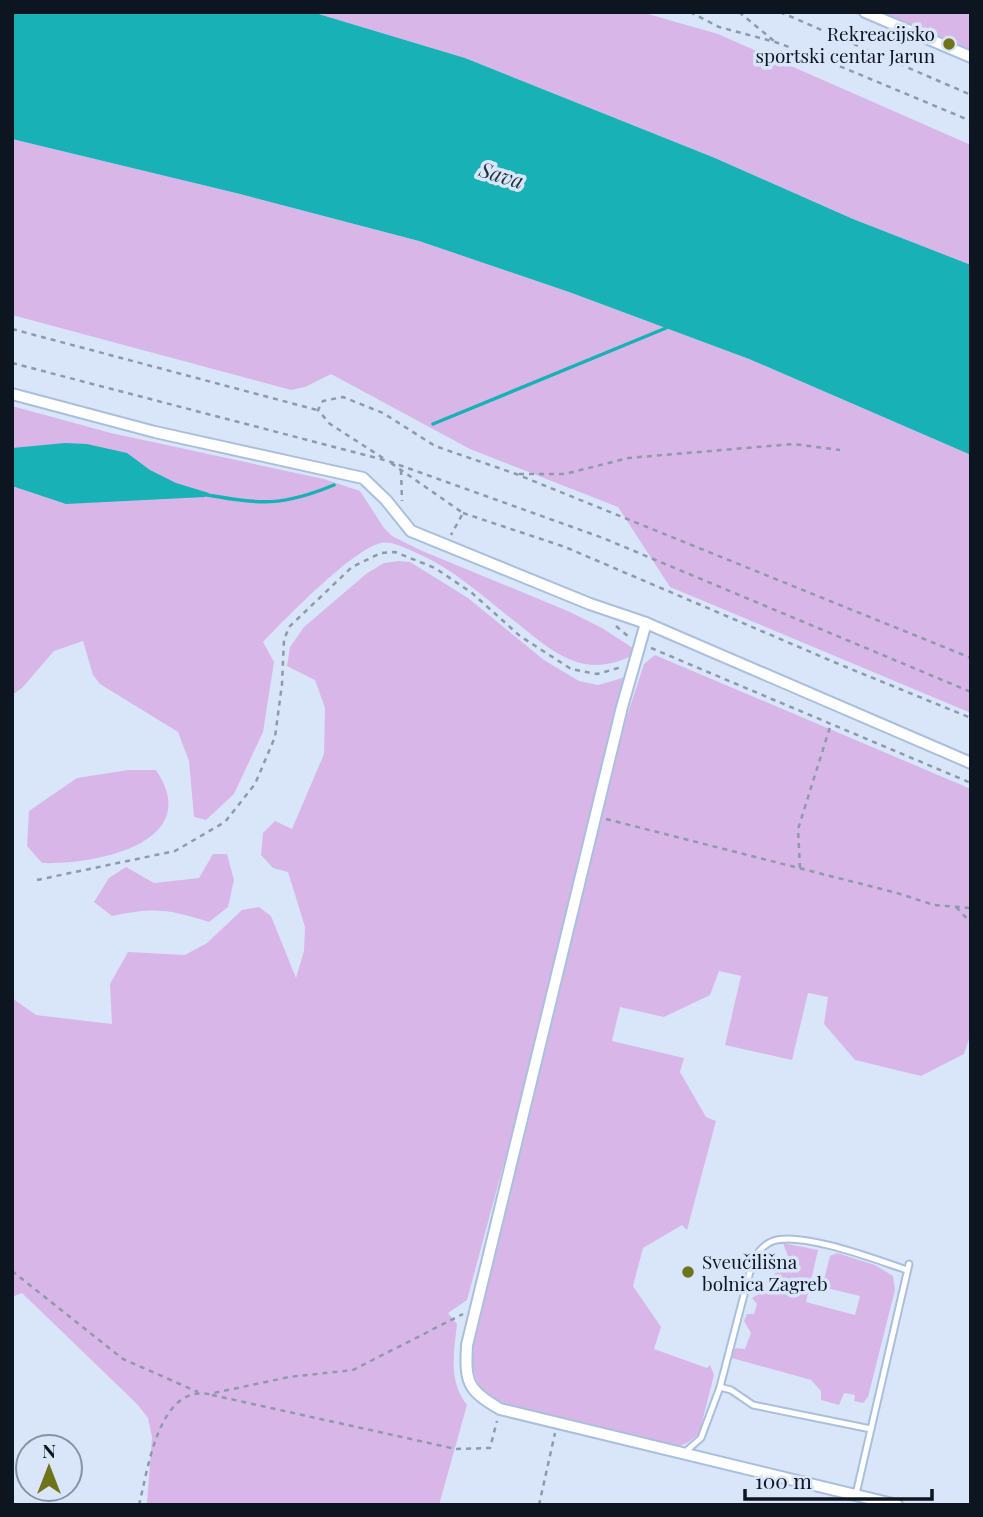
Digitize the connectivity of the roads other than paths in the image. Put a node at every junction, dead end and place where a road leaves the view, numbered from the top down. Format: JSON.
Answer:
{"nodes":[{"id":1,"x":865,"y":12,"type":"edge"},
{"id":2,"x":971,"y":57,"type":"edge"},
{"id":3,"x":12,"y":394,"type":"edge"},
{"id":4,"x":646,"y":623,"type":"junction"},
{"id":5,"x":971,"y":762,"type":"edge"},
{"id":6,"x":720,"y":1387,"type":"junction"},
{"id":7,"x":871,"y":1429,"type":"junction"},
{"id":8,"x":684,"y":1454,"type":"junction"},
{"id":9,"x":856,"y":1494,"type":"junction"},
{"id":10,"x":897,"y":1505,"type":"edge"}],
"edges":[{"from":1,"to":2,"type":"street"},
{"from":3,"to":4,"type":"street"},
{"from":4,"to":5,"type":"street"},
{"from":4,"to":8,"type":"street"},
{"from":6,"to":7,"type":"lane"},
{"from":6,"to":7,"type":"lane"},
{"from":6,"to":8,"type":"lane"},
{"from":7,"to":9,"type":"lane"},
{"from":8,"to":9,"type":"street"},
{"from":9,"to":10,"type":"street"}]}
